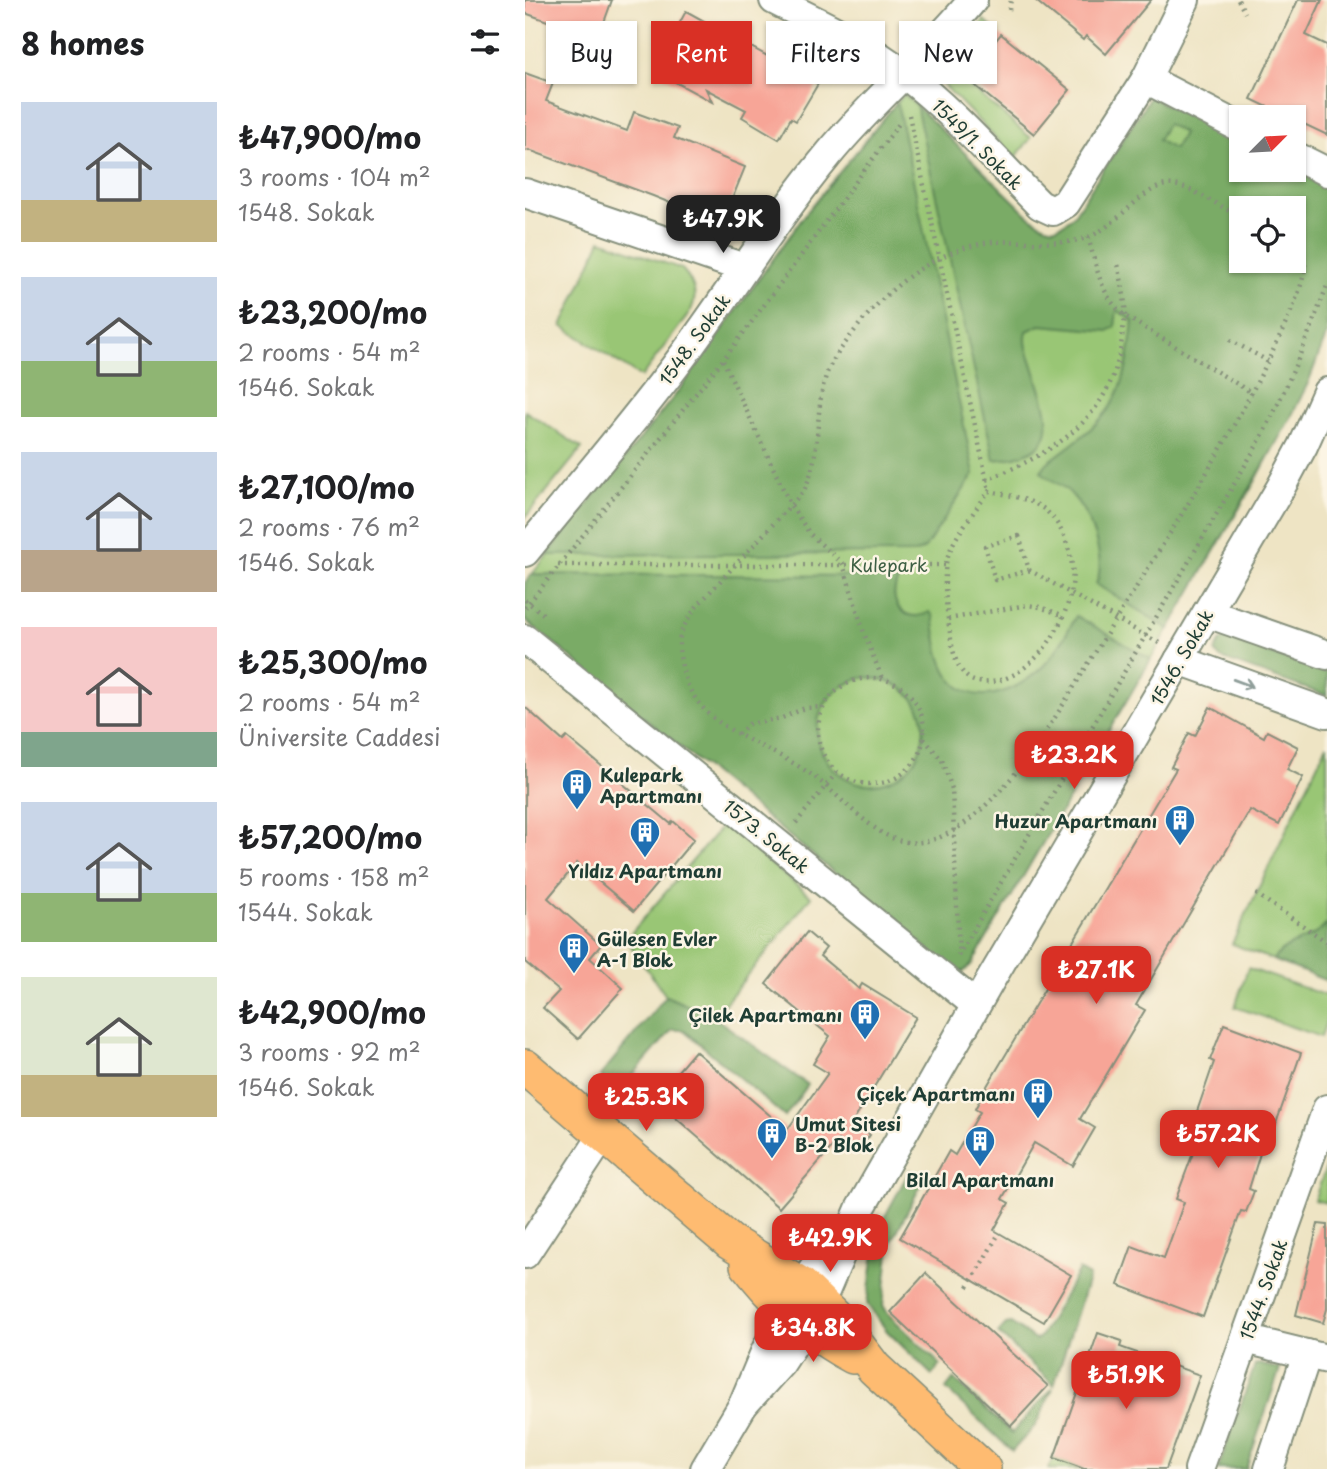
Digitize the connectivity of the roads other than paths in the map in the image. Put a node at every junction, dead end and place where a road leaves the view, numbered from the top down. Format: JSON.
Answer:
{"nodes":[{"id":1,"x":774,"y":0,"type":"edge"},
{"id":2,"x":973,"y":0,"type":"edge"},
{"id":3,"x":1185,"y":0,"type":"edge"},
{"id":4,"x":956,"y":21,"type":"edge"},
{"id":5,"x":899,"y":70,"type":"edge"},
{"id":6,"x":899,"y":78,"type":"edge"},
{"id":7,"x":1146,"y":79,"type":"junction"},
{"id":8,"x":916,"y":84,"type":"edge"},
{"id":9,"x":1229,"y":122,"type":"edge"},
{"id":10,"x":1306,"y":162,"type":"edge"},
{"id":11,"x":1327,"y":172,"type":"edge"},
{"id":12,"x":525,"y":193,"type":"edge"},
{"id":13,"x":744,"y":268,"type":"junction"},
{"id":14,"x":1327,"y":392,"type":"edge"},
{"id":15,"x":537,"y":559,"type":"edge"},
{"id":16,"x":1207,"y":613,"type":"junction"},
{"id":17,"x":525,"y":639,"type":"edge"},
{"id":18,"x":1170,"y":652,"type":"junction"},
{"id":19,"x":1327,"y":655,"type":"edge"},
{"id":20,"x":1327,"y":713,"type":"edge"},
{"id":21,"x":976,"y":1005,"type":"junction"},
{"id":22,"x":525,"y":1067,"type":"edge"},
{"id":23,"x":1327,"y":1109,"type":"edge"},
{"id":24,"x":604,"y":1134,"type":"junction"},
{"id":25,"x":525,"y":1254,"type":"edge"},
{"id":26,"x":804,"y":1306,"type":"junction"},
{"id":27,"x":1245,"y":1339,"type":"junction"},
{"id":28,"x":1317,"y":1356,"type":"edge"},
{"id":29,"x":705,"y":1469,"type":"edge"},
{"id":30,"x":983,"y":1469,"type":"edge"},
{"id":31,"x":1199,"y":1469,"type":"edge"},
{"id":32,"x":1269,"y":1469,"type":"edge"}],
"edges":[{"from":1,"to":5,"type":"street","name":"1549/1. Sokak"},
{"from":2,"to":4,"type":"street","name":"1548. Sokak"},
{"from":3,"to":7,"type":"street"},
{"from":6,"to":13,"type":"street","name":"1548. Sokak"},
{"from":7,"to":8,"type":"street","name":"1549/1. Sokak"},
{"from":7,"to":9,"type":"street"},
{"from":10,"to":11,"type":"street"},
{"from":12,"to":13,"type":"street"},
{"from":13,"to":15,"type":"street","name":"1548. Sokak"},
{"from":14,"to":16,"type":"street","name":"1546. Sokak"},
{"from":16,"to":18,"type":"street","name":"1546. Sokak"},
{"from":16,"to":19,"type":"street"},
{"from":17,"to":21,"type":"street","name":"1573. Sokak"},
{"from":18,"to":20,"type":"street","one_way":true},
{"from":18,"to":21,"type":"street","name":"1546. Sokak"},
{"from":21,"to":26,"type":"street","name":"1546. Sokak"},
{"from":22,"to":24,"type":"main road"},
{"from":23,"to":27,"type":"street","name":"1544. Sokak"},
{"from":24,"to":25,"type":"street"},
{"from":24,"to":26,"type":"main road"},
{"from":26,"to":29,"type":"street","name":"1546. Sokak"},
{"from":26,"to":30,"type":"main road"},
{"from":27,"to":28,"type":"street"},
{"from":27,"to":31,"type":"street","name":"1544. Sokak"},
{"from":28,"to":32,"type":"street"}]}
